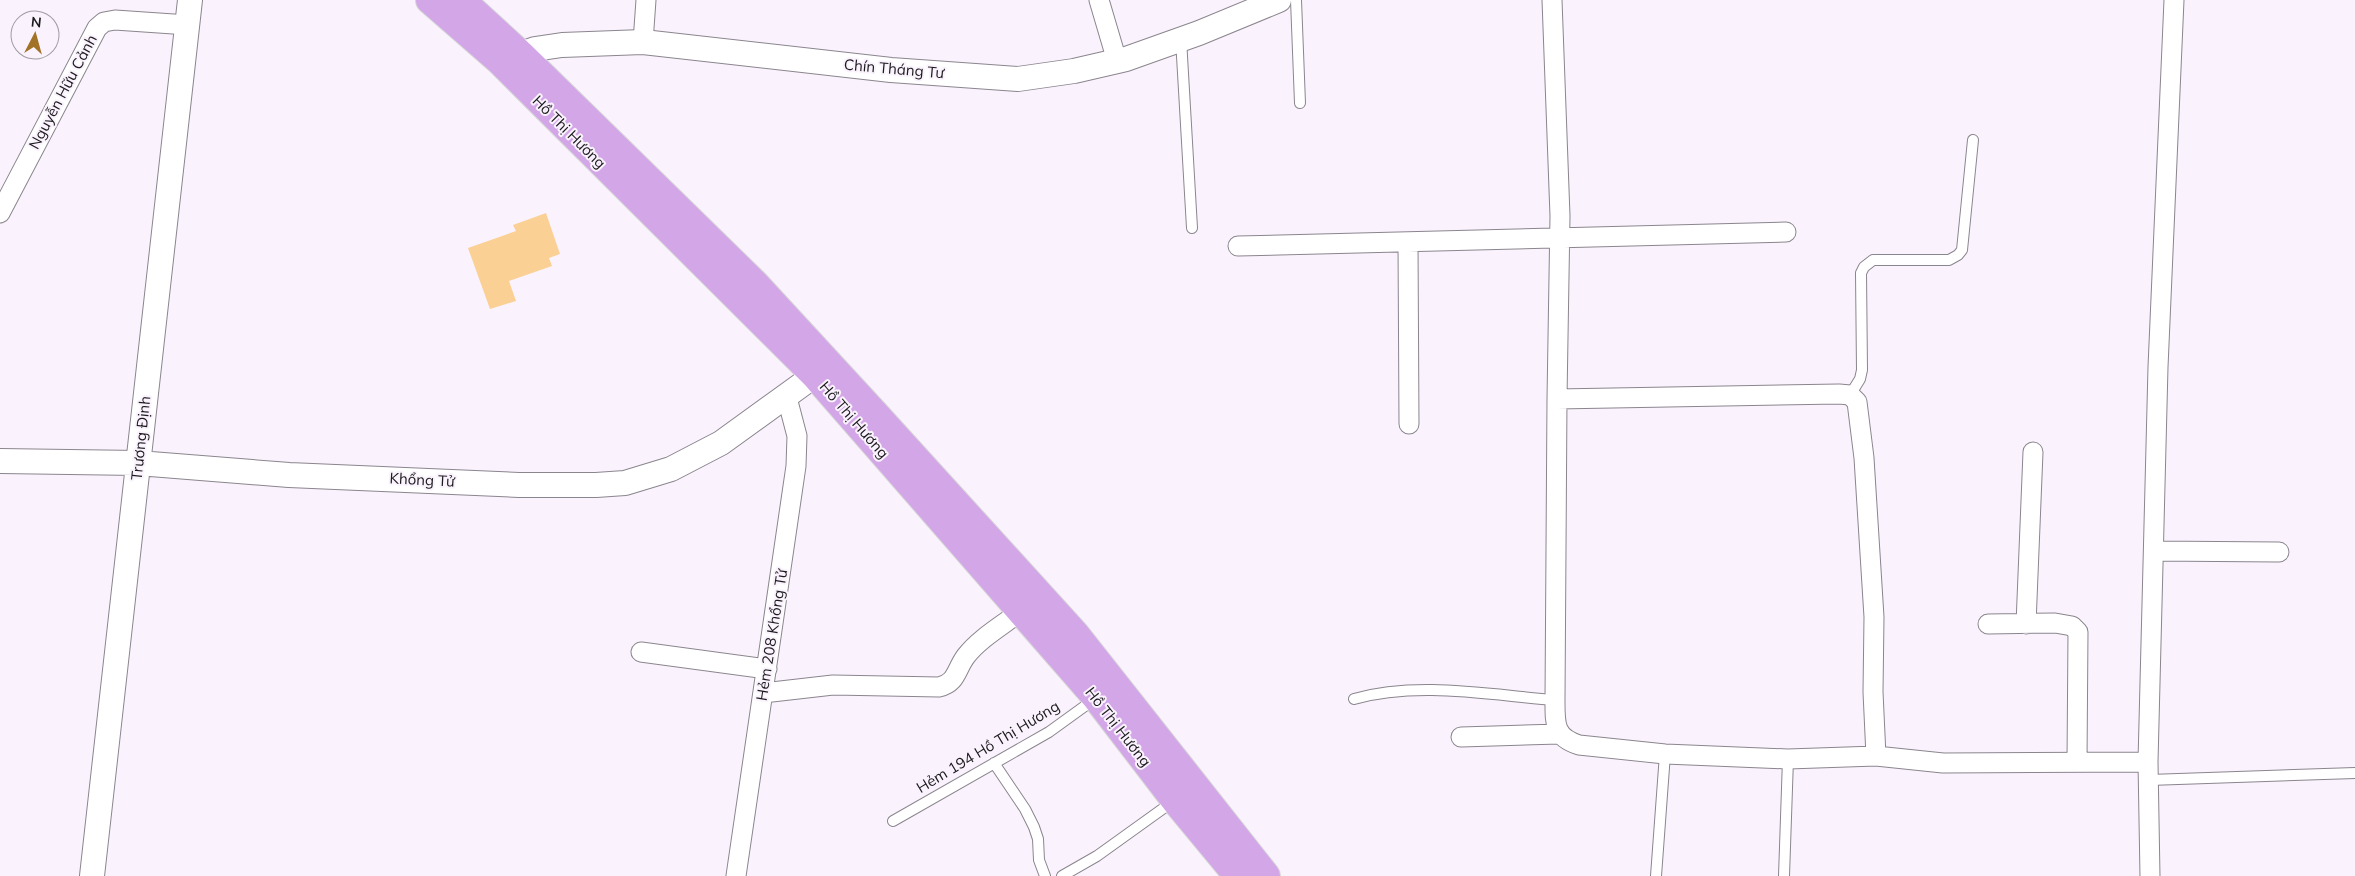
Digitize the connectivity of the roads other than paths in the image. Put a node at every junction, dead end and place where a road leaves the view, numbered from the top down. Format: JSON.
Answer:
{"nodes":[{"id":1,"x":190,"y":0,"type":"edge"},
{"id":2,"x":430,"y":0,"type":"edge"},
{"id":3,"x":461,"y":0,"type":"edge"},
{"id":4,"x":646,"y":0,"type":"edge"},
{"id":5,"x":1099,"y":0,"type":"edge"},
{"id":6,"x":1279,"y":0,"type":"edge"},
{"id":7,"x":1296,"y":0,"type":"edge"},
{"id":8,"x":1552,"y":0,"type":"edge"},
{"id":9,"x":2174,"y":0,"type":"edge"},
{"id":10,"x":188,"y":25,"type":"junction"},
{"id":11,"x":1181,"y":40,"type":"junction"},
{"id":12,"x":644,"y":42,"type":"junction"},
{"id":13,"x":510,"y":58,"type":"junction"},
{"id":14,"x":1117,"y":61,"type":"junction"},
{"id":15,"x":1300,"y":103,"type":"dead end"},
{"id":16,"x":1973,"y":140,"type":"dead end"},
{"id":17,"x":0,"y":213,"type":"edge"},
{"id":18,"x":1192,"y":228,"type":"dead end"},
{"id":19,"x":1786,"y":232,"type":"dead end"},
{"id":20,"x":1560,"y":238,"type":"junction"},
{"id":21,"x":1408,"y":242,"type":"junction"},
{"id":22,"x":1238,"y":246,"type":"dead end"},
{"id":23,"x":815,"y":375,"type":"junction"},
{"id":24,"x":786,"y":394,"type":"junction"},
{"id":25,"x":1850,"y":395,"type":"junction"},
{"id":26,"x":1556,"y":399,"type":"junction"},
{"id":27,"x":1409,"y":424,"type":"dead end"},
{"id":28,"x":2033,"y":452,"type":"dead end"},
{"id":29,"x":0,"y":461,"type":"edge"},
{"id":30,"x":138,"y":462,"type":"junction"},
{"id":31,"x":2154,"y":551,"type":"junction"},
{"id":32,"x":2279,"y":552,"type":"dead end"},
{"id":33,"x":1021,"y":611,"type":"junction"},
{"id":34,"x":1988,"y":624,"type":"dead end"},
{"id":35,"x":2026,"y":624,"type":"junction"},
{"id":36,"x":641,"y":652,"type":"dead end"},
{"id":37,"x":767,"y":669,"type":"junction"},
{"id":38,"x":763,"y":693,"type":"junction"},
{"id":39,"x":1096,"y":697,"type":"junction"},
{"id":40,"x":1354,"y":699,"type":"dead end"},
{"id":41,"x":1555,"y":700,"type":"junction"},
{"id":42,"x":1559,"y":734,"type":"junction"},
{"id":43,"x":1461,"y":737,"type":"dead end"},
{"id":44,"x":1665,"y":754,"type":"junction"},
{"id":45,"x":1876,"y":756,"type":"junction"},
{"id":46,"x":1788,"y":759,"type":"junction"},
{"id":47,"x":2077,"y":762,"type":"junction"},
{"id":48,"x":994,"y":763,"type":"junction"},
{"id":49,"x":2148,"y":771,"type":"junction"},
{"id":50,"x":2355,"y":773,"type":"edge"},
{"id":51,"x":1175,"y":800,"type":"junction"},
{"id":52,"x":893,"y":821,"type":"dead end"},
{"id":53,"x":1067,"y":875,"type":"edge"},
{"id":54,"x":92,"y":876,"type":"edge"},
{"id":55,"x":736,"y":876,"type":"edge"},
{"id":56,"x":1045,"y":876,"type":"edge"},
{"id":57,"x":1238,"y":876,"type":"edge"},
{"id":58,"x":1266,"y":876,"type":"edge"},
{"id":59,"x":1656,"y":876,"type":"edge"},
{"id":60,"x":1784,"y":876,"type":"edge"},
{"id":61,"x":2150,"y":876,"type":"edge"}],
"edges":[{"from":1,"to":10,"type":"street","name":"Trương Định"},
{"from":2,"to":13,"type":"main road","name":"Hồ Thị Hương"},
{"from":3,"to":13,"type":"main road","name":"Hồ Thị Hương"},
{"from":4,"to":12,"type":"street"},
{"from":5,"to":14,"type":"street"},
{"from":6,"to":11,"type":"street","name":"Chín Tháng Tư"},
{"from":7,"to":15,"type":"lane"},
{"from":8,"to":20,"type":"street"},
{"from":9,"to":31,"type":"street"},
{"from":10,"to":17,"type":"street","name":"Nguyễn Hữu Cảnh"},
{"from":10,"to":30,"type":"street","name":"Trương Định"},
{"from":11,"to":14,"type":"street","name":"Chín Tháng Tư"},
{"from":11,"to":18,"type":"lane"},
{"from":12,"to":13,"type":"street","name":"Chín Tháng Tư"},
{"from":12,"to":14,"type":"street","name":"Chín Tháng Tư"},
{"from":13,"to":23,"type":"main road","name":"Hồ Thị Hương"},
{"from":13,"to":58,"type":"main road","name":"Hồ Thị Hương"},
{"from":16,"to":25,"type":"lane"},
{"from":19,"to":20,"type":"street"},
{"from":20,"to":21,"type":"street"},
{"from":20,"to":26,"type":"street"},
{"from":21,"to":22,"type":"street"},
{"from":21,"to":27,"type":"street"},
{"from":23,"to":24,"type":"street","name":"Khổng Tử"},
{"from":23,"to":33,"type":"main road","name":"Hồ Thị Hương"},
{"from":24,"to":30,"type":"street","name":"Khổng Tử"},
{"from":24,"to":37,"type":"street","name":"Hẻm 208 Khổng Tử"},
{"from":25,"to":26,"type":"street"},
{"from":25,"to":45,"type":"street"},
{"from":26,"to":41,"type":"street"},
{"from":28,"to":35,"type":"street"},
{"from":29,"to":30,"type":"street","name":"Khổng Tử"},
{"from":30,"to":54,"type":"street","name":"Trương Định"},
{"from":31,"to":32,"type":"street"},
{"from":31,"to":49,"type":"street"},
{"from":33,"to":38,"type":"street"},
{"from":33,"to":39,"type":"main road","name":"Hồ Thị Hương"},
{"from":34,"to":35,"type":"street"},
{"from":35,"to":47,"type":"street"},
{"from":36,"to":37,"type":"street"},
{"from":37,"to":38,"type":"street","name":"Hẻm 208 Khổng Tử"},
{"from":38,"to":55,"type":"street","name":"Hẻm 208 Khổng Tử"},
{"from":39,"to":48,"type":"lane","name":"Hẻm 194 Hồ Thị Hương"},
{"from":39,"to":51,"type":"main road","name":"Hồ Thị Hương"},
{"from":40,"to":41,"type":"lane"},
{"from":41,"to":42,"type":"street"},
{"from":42,"to":43,"type":"street"},
{"from":42,"to":44,"type":"street"},
{"from":44,"to":46,"type":"street"},
{"from":44,"to":59,"type":"lane"},
{"from":45,"to":46,"type":"street"},
{"from":45,"to":47,"type":"street"},
{"from":46,"to":60,"type":"lane"},
{"from":47,"to":49,"type":"street"},
{"from":48,"to":52,"type":"lane","name":"Hẻm 194 Hồ Thị Hương"},
{"from":48,"to":56,"type":"lane"},
{"from":49,"to":50,"type":"lane"},
{"from":49,"to":61,"type":"street"},
{"from":51,"to":53,"type":"lane"},
{"from":51,"to":57,"type":"main road","name":"Hồ Thị Hương"}]}
